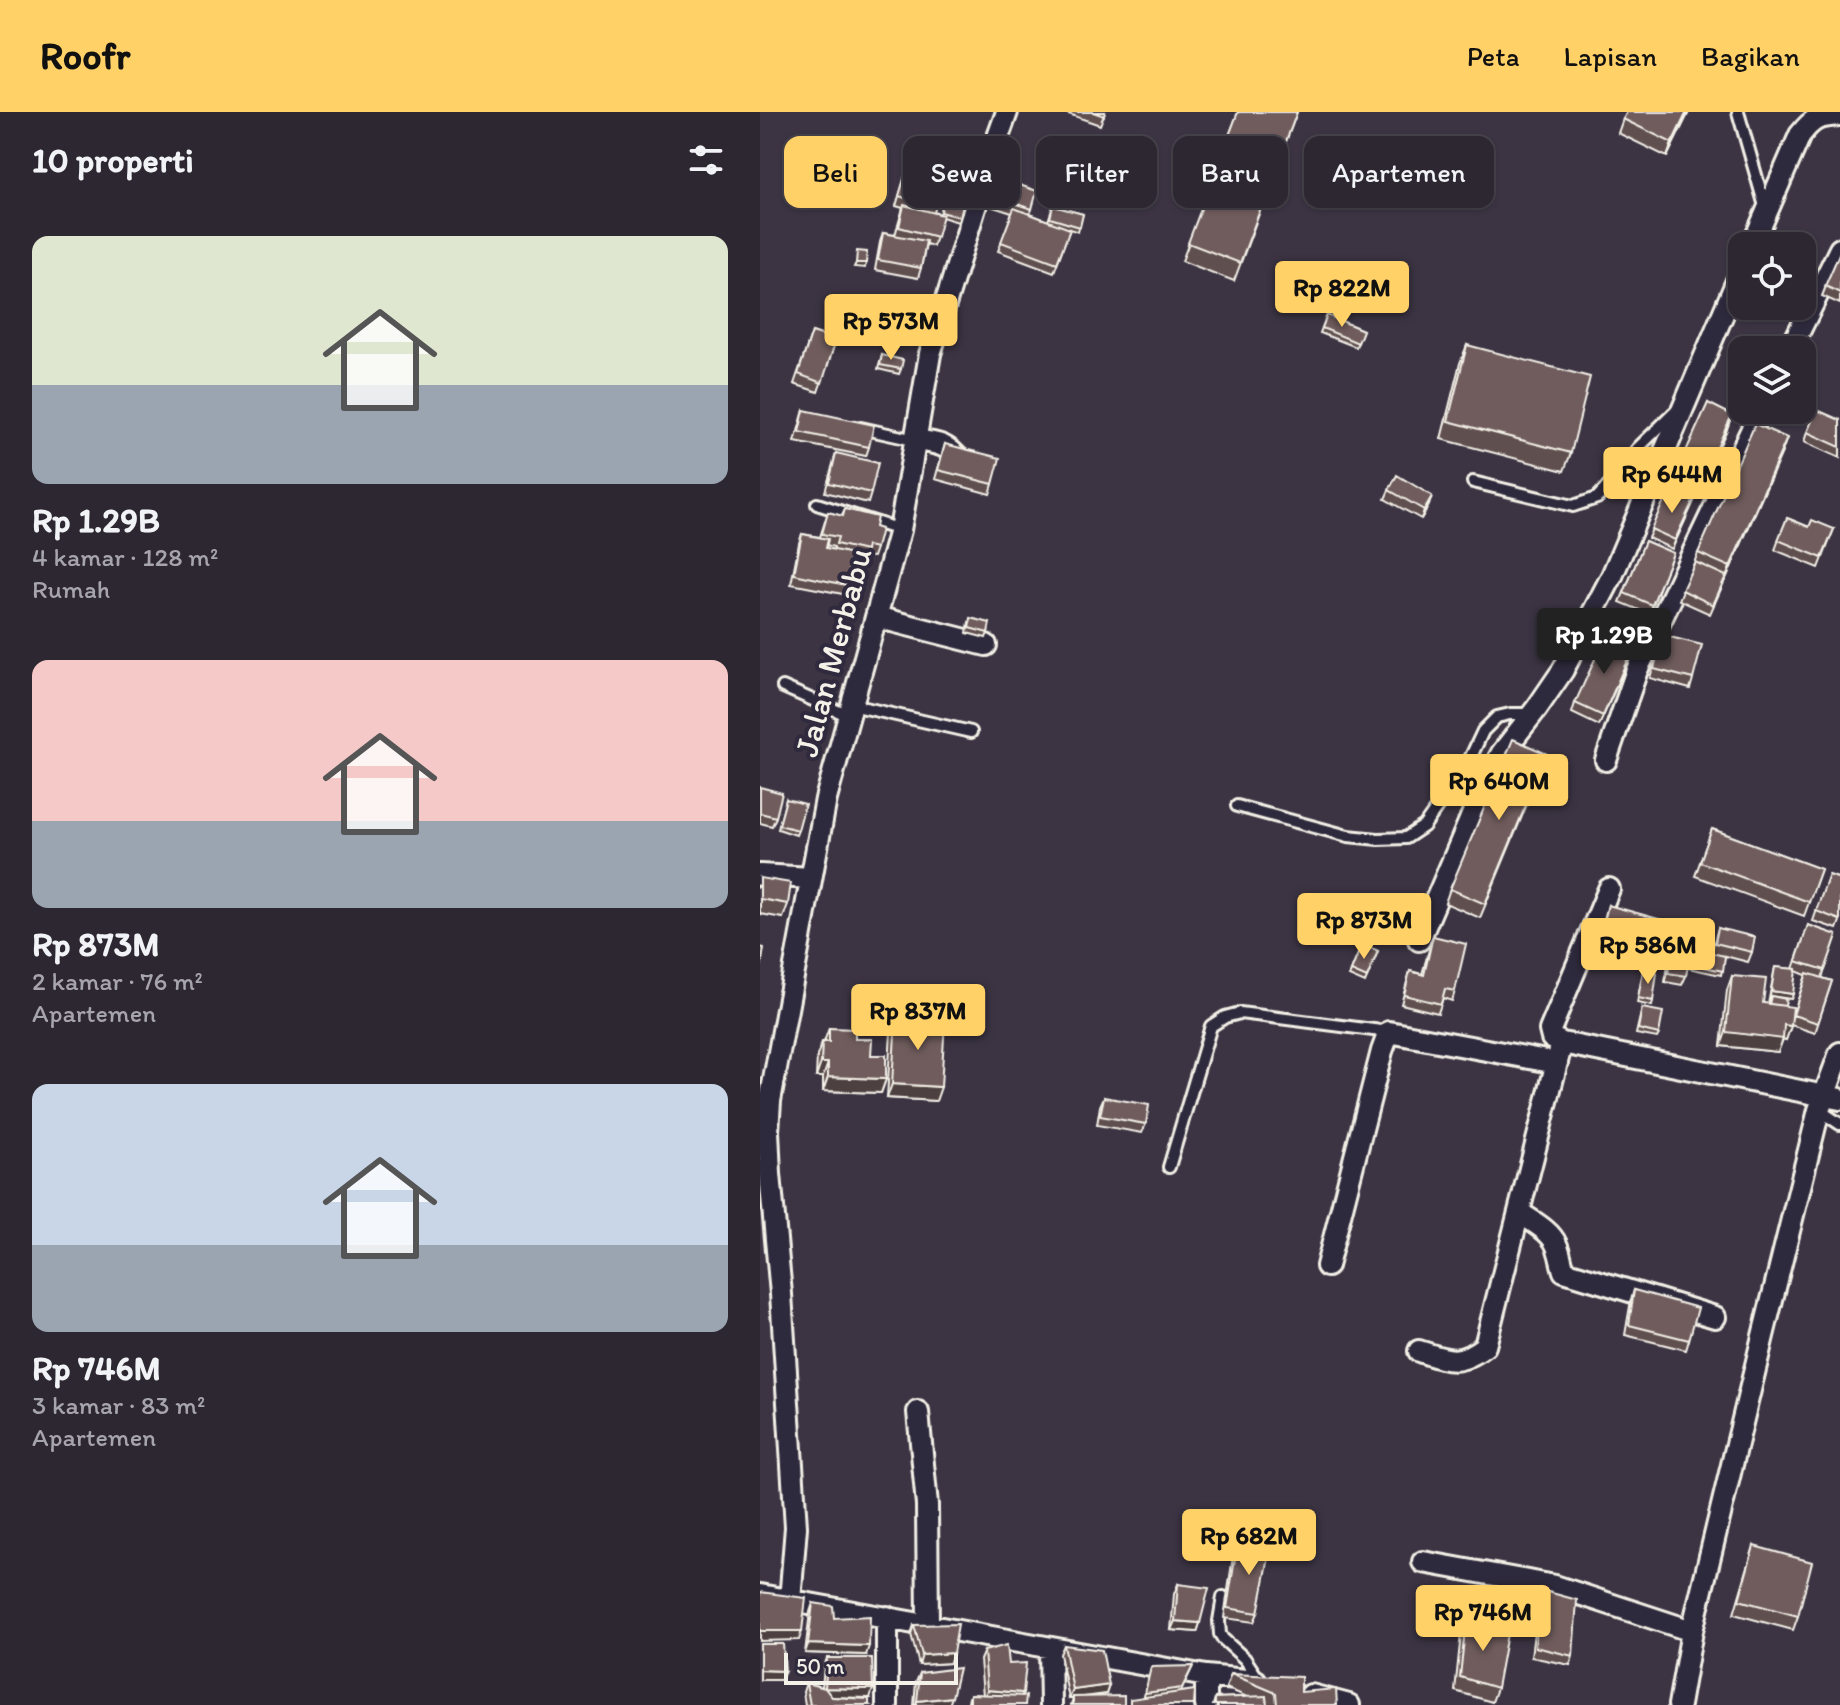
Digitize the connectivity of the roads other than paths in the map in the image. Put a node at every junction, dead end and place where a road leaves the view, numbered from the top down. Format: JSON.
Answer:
{"nodes":[{"id":1,"x":1007,"y":112,"type":"edge"},
{"id":2,"x":1738,"y":112,"type":"edge"},
{"id":3,"x":1840,"y":115,"type":"edge"},
{"id":4,"x":1767,"y":212,"type":"junction"},
{"id":5,"x":1758,"y":232,"type":"edge"},
{"id":6,"x":1840,"y":249,"type":"edge"},
{"id":7,"x":1728,"y":302,"type":"edge"},
{"id":8,"x":1797,"y":336,"type":"edge"},
{"id":9,"x":1686,"y":401,"type":"junction"},
{"id":10,"x":1754,"y":424,"type":"edge"},
{"id":11,"x":847,"y":425,"type":"edge"},
{"id":12,"x":915,"y":440,"type":"junction"},
{"id":13,"x":962,"y":463,"type":"edge"},
{"id":14,"x":1473,"y":482,"type":"dead end"},
{"id":15,"x":817,"y":504,"type":"dead end"},
{"id":16,"x":900,"y":530,"type":"junction"},
{"id":17,"x":876,"y":617,"type":"junction"},
{"id":18,"x":986,"y":645,"type":"dead end"},
{"id":19,"x":783,"y":687,"type":"dead end"},
{"id":20,"x":850,"y":711,"type":"junction"},
{"id":21,"x":1532,"y":714,"type":"junction"},
{"id":22,"x":971,"y":732,"type":"dead end"},
{"id":23,"x":1606,"y":760,"type":"dead end"},
{"id":24,"x":1237,"y":806,"type":"dead end"},
{"id":25,"x":760,"y":875,"type":"edge"},
{"id":26,"x":811,"y":878,"type":"junction"},
{"id":27,"x":1609,"y":889,"type":"dead end"},
{"id":28,"x":1419,"y":940,"type":"dead end"},
{"id":29,"x":1389,"y":1032,"type":"junction"},
{"id":30,"x":1562,"y":1043,"type":"junction"},
{"id":31,"x":1840,"y":1053,"type":"edge"},
{"id":32,"x":1557,"y":1063,"type":"junction"},
{"id":33,"x":1828,"y":1102,"type":"edge"},
{"id":34,"x":1840,"y":1124,"type":"edge"},
{"id":35,"x":1169,"y":1167,"type":"dead end"},
{"id":36,"x":1519,"y":1212,"type":"junction"},
{"id":37,"x":1327,"y":1266,"type":"dead end"},
{"id":38,"x":1715,"y":1317,"type":"dead end"},
{"id":39,"x":1419,"y":1351,"type":"dead end"},
{"id":40,"x":918,"y":1412,"type":"dead end"},
{"id":41,"x":1423,"y":1562,"type":"dead end"},
{"id":42,"x":760,"y":1595,"type":"edge"},
{"id":43,"x":1223,"y":1597,"type":"dead end"},
{"id":44,"x":790,"y":1601,"type":"junction"},
{"id":45,"x":887,"y":1617,"type":"junction"},
{"id":46,"x":928,"y":1625,"type":"junction"},
{"id":47,"x":1692,"y":1631,"type":"junction"},
{"id":48,"x":1050,"y":1648,"type":"junction"},
{"id":49,"x":1206,"y":1676,"type":"junction"},
{"id":50,"x":1275,"y":1686,"type":"junction"},
{"id":51,"x":887,"y":1705,"type":"edge"},
{"id":52,"x":1051,"y":1705,"type":"edge"},
{"id":53,"x":1206,"y":1705,"type":"edge"},
{"id":54,"x":1349,"y":1705,"type":"edge"},
{"id":55,"x":1679,"y":1705,"type":"edge"}],
"edges":[{"from":1,"to":12,"type":"street","name":"Jalan Merbabu"},
{"from":2,"to":4,"type":"lane"},
{"from":3,"to":4,"type":"street"},
{"from":4,"to":5,"type":"street"},
{"from":6,"to":8,"type":"street"},
{"from":7,"to":9,"type":"street"},
{"from":9,"to":14,"type":"lane"},
{"from":9,"to":21,"type":"street"},
{"from":10,"to":23,"type":"street"},
{"from":11,"to":12,"type":"lane"},
{"from":12,"to":13,"type":"street"},
{"from":12,"to":16,"type":"street","name":"Jalan Merbabu"},
{"from":15,"to":16,"type":"lane"},
{"from":16,"to":17,"type":"street","name":"Jalan Merbabu"},
{"from":17,"to":18,"type":"street"},
{"from":17,"to":20,"type":"street","name":"Jalan Merbabu"},
{"from":19,"to":20,"type":"lane"},
{"from":20,"to":22,"type":"lane"},
{"from":20,"to":26,"type":"street","name":"Jalan Merbabu"},
{"from":21,"to":24,"type":"lane"},
{"from":21,"to":28,"type":"street"},
{"from":25,"to":26,"type":"street"},
{"from":26,"to":44,"type":"street","name":"Jalan Merbabu"},
{"from":27,"to":30,"type":"street"},
{"from":29,"to":32,"type":"street"},
{"from":29,"to":35,"type":"lane"},
{"from":29,"to":37,"type":"street"},
{"from":30,"to":32,"type":"street"},
{"from":30,"to":33,"type":"street"},
{"from":31,"to":33,"type":"street"},
{"from":32,"to":36,"type":"street"},
{"from":33,"to":34,"type":"lane"},
{"from":33,"to":47,"type":"street"},
{"from":36,"to":38,"type":"street"},
{"from":36,"to":39,"type":"street"},
{"from":40,"to":46,"type":"street"},
{"from":41,"to":47,"type":"street"},
{"from":42,"to":44,"type":"street"},
{"from":43,"to":50,"type":"lane"},
{"from":44,"to":45,"type":"street"},
{"from":45,"to":46,"type":"street"},
{"from":45,"to":51,"type":"street"},
{"from":46,"to":48,"type":"street"},
{"from":47,"to":55,"type":"street"},
{"from":48,"to":49,"type":"street"},
{"from":48,"to":52,"type":"street"},
{"from":49,"to":50,"type":"street"},
{"from":49,"to":53,"type":"street"},
{"from":50,"to":54,"type":"street"}]}
